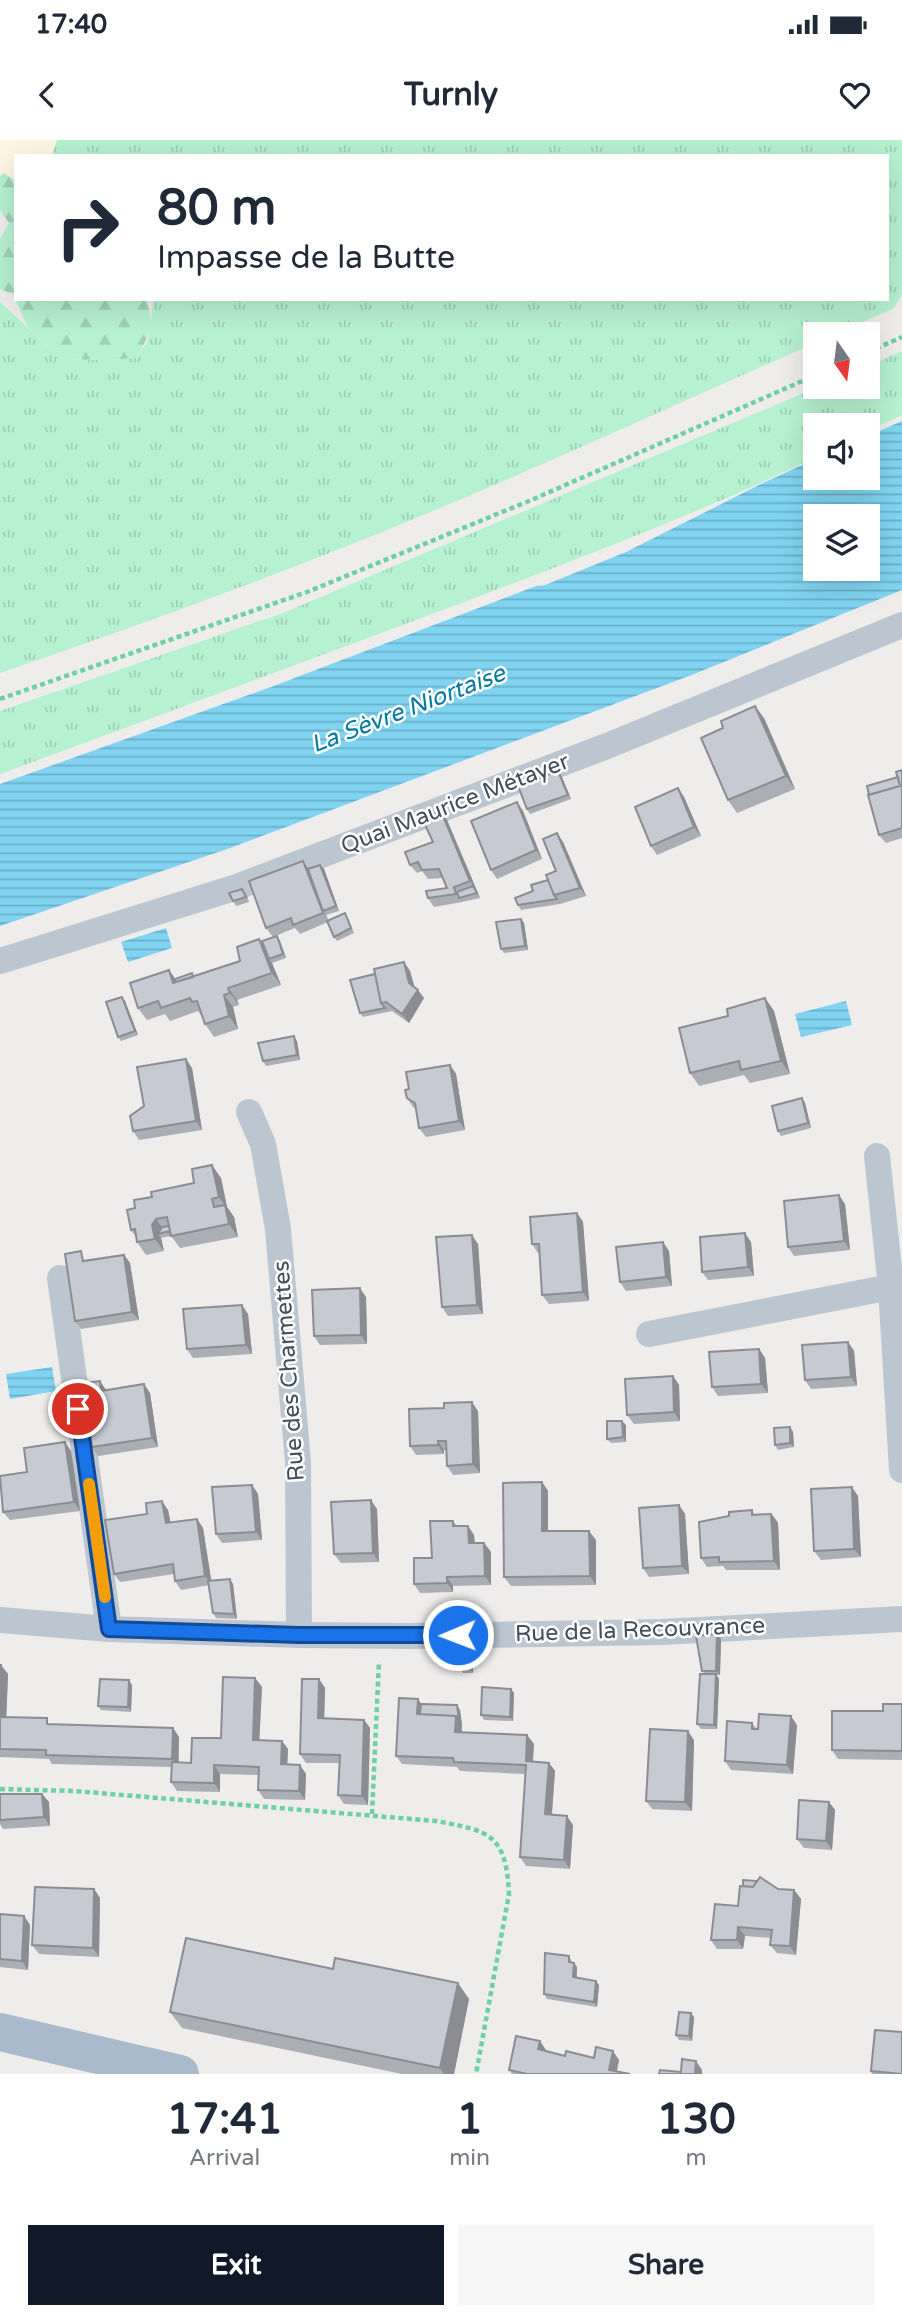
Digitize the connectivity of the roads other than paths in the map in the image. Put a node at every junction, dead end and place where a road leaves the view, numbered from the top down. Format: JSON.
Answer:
{"nodes":[{"id":1,"x":902,"y":625,"type":"edge"},
{"id":2,"x":0,"y":961,"type":"edge"},
{"id":3,"x":249,"y":1112,"type":"dead end"},
{"id":4,"x":877,"y":1156,"type":"dead end"},
{"id":5,"x":60,"y":1278,"type":"dead end"},
{"id":6,"x":891,"y":1287,"type":"junction"},
{"id":7,"x":649,"y":1334,"type":"dead end"},
{"id":8,"x":902,"y":1470,"type":"edge"},
{"id":9,"x":902,"y":1619,"type":"edge"},
{"id":10,"x":0,"y":1620,"type":"edge"},
{"id":11,"x":109,"y":1629,"type":"junction"},
{"id":12,"x":299,"y":1635,"type":"junction"},
{"id":13,"x":0,"y":2032,"type":"edge"},
{"id":14,"x":180,"y":2074,"type":"edge"}],
"edges":[{"from":1,"to":2,"type":"street","name":"Quai Maurice Métayer"},
{"from":3,"to":12,"type":"street","name":"Rue des Charmettes"},
{"from":4,"to":6,"type":"street"},
{"from":5,"to":11,"type":"street"},
{"from":6,"to":7,"type":"street"},
{"from":6,"to":8,"type":"street"},
{"from":9,"to":12,"type":"street","name":"Rue de la Recouvrance"},
{"from":10,"to":11,"type":"street","name":"Rue de la Recouvrance"},
{"from":11,"to":12,"type":"street","name":"Rue de la Recouvrance"},
{"from":13,"to":14,"type":"main road"}]}
